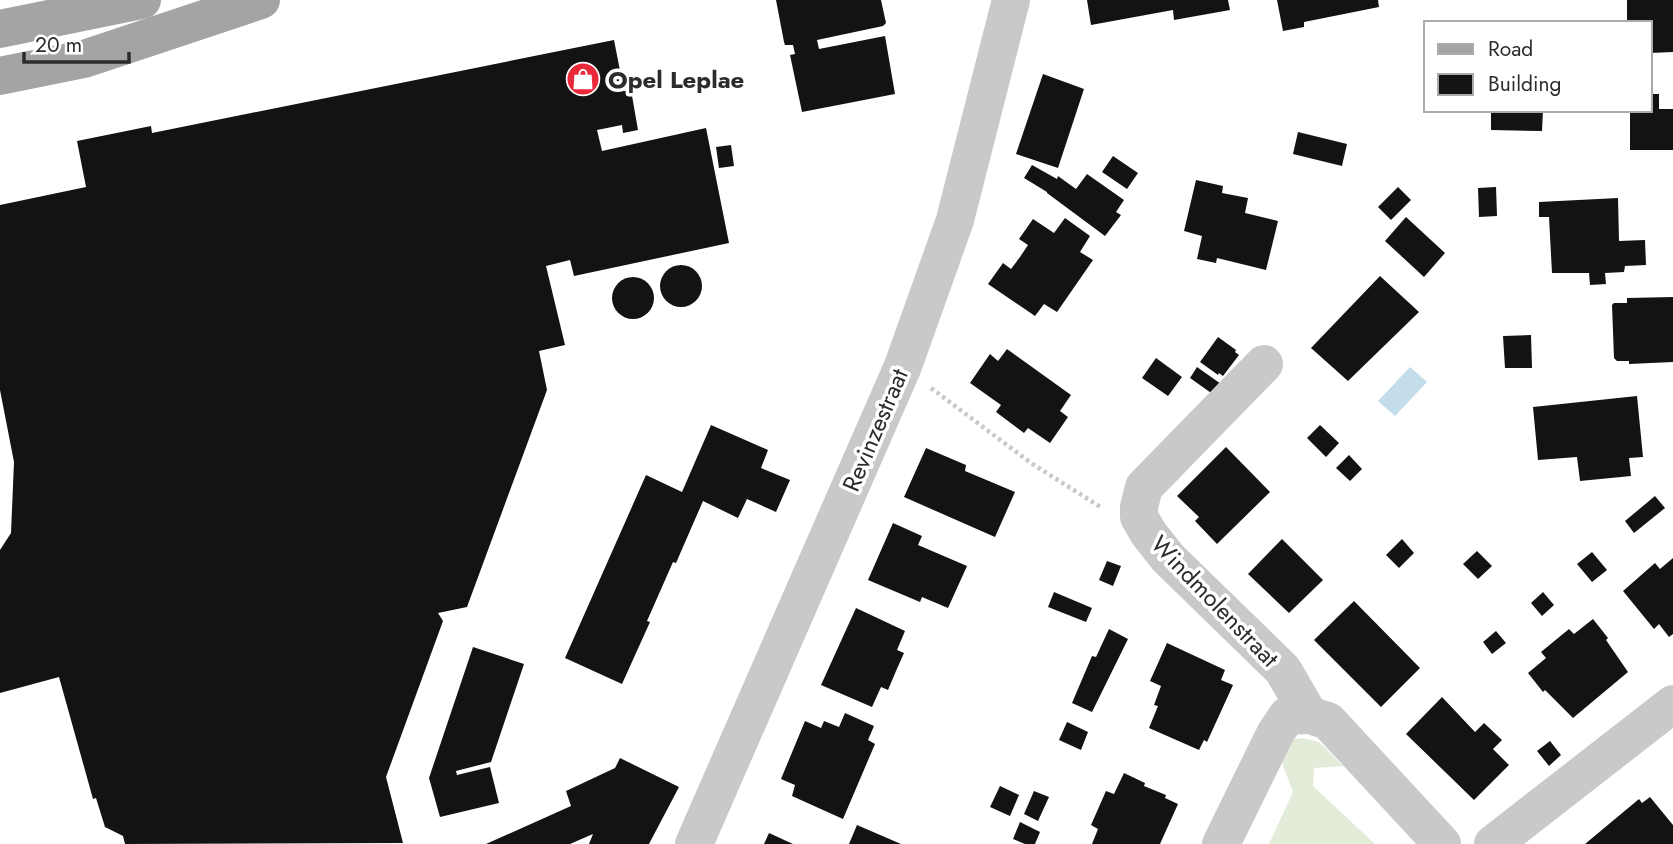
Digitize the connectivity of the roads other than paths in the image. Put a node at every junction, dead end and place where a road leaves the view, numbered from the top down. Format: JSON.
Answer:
{"nodes":[{"id":1,"x":142,"y":0,"type":"edge"},
{"id":2,"x":261,"y":0,"type":"edge"},
{"id":3,"x":1011,"y":0,"type":"edge"},
{"id":4,"x":0,"y":29,"type":"edge"},
{"id":5,"x":0,"y":76,"type":"edge"},
{"id":6,"x":1264,"y":364,"type":"dead end"},
{"id":7,"x":1673,"y":704,"type":"edge"},
{"id":8,"x":1309,"y":715,"type":"junction"},
{"id":9,"x":694,"y":844,"type":"edge"},
{"id":10,"x":1222,"y":844,"type":"edge"},
{"id":11,"x":1442,"y":844,"type":"edge"},
{"id":12,"x":1493,"y":844,"type":"edge"}],
"edges":[{"from":1,"to":4,"type":"main road"},
{"from":2,"to":5,"type":"main road"},
{"from":3,"to":9,"type":"street","name":"Revinzestraat"},
{"from":6,"to":8,"type":"street","name":"Windmolenstraat"},
{"from":7,"to":12,"type":"street"},
{"from":8,"to":10,"type":"street"},
{"from":8,"to":11,"type":"street","name":"Windmolenstraat"}]}
